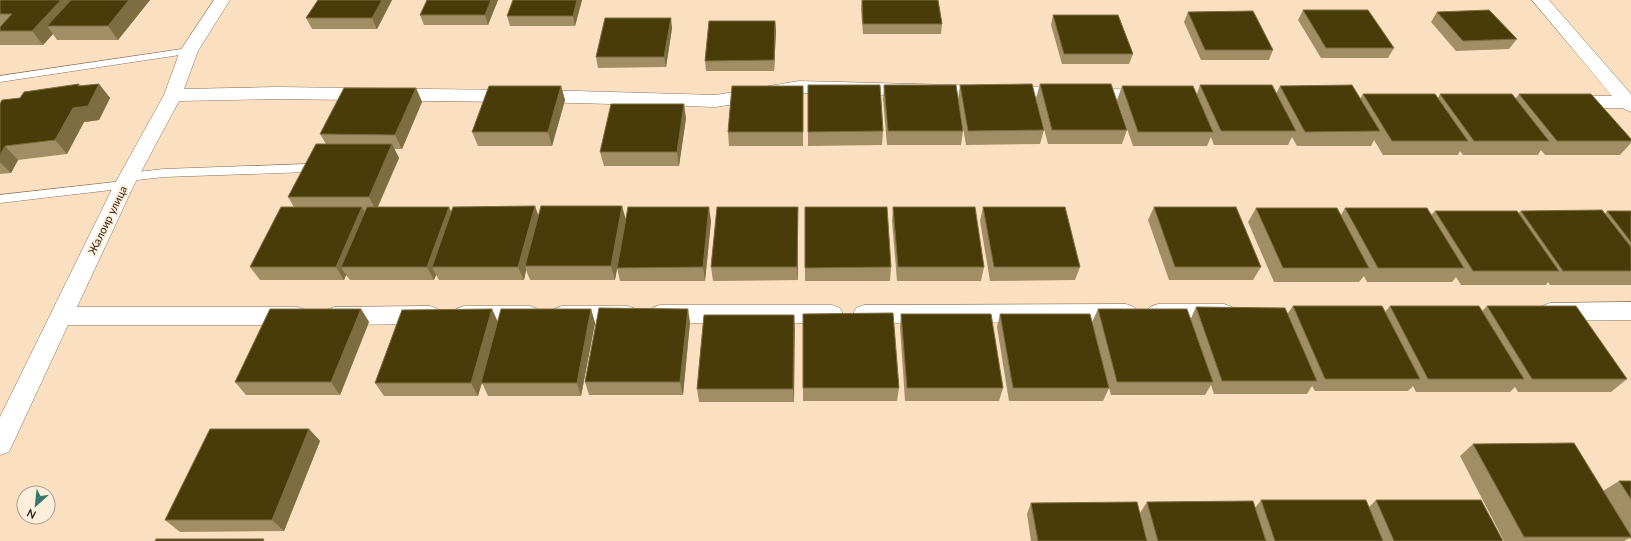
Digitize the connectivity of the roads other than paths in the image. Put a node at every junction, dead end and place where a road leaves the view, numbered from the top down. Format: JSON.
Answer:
{"nodes":[{"id":1,"x":222,"y":0,"type":"edge"},
{"id":2,"x":1540,"y":0,"type":"edge"},
{"id":3,"x":189,"y":50,"type":"junction"},
{"id":4,"x":0,"y":79,"type":"edge"},
{"id":5,"x":173,"y":95,"type":"junction"},
{"id":6,"x":1162,"y":97,"type":"edge"},
{"id":7,"x":1549,"y":101,"type":"edge"},
{"id":8,"x":1629,"y":104,"type":"edge"},
{"id":9,"x":308,"y":168,"type":"edge"},
{"id":10,"x":126,"y":181,"type":"junction"},
{"id":11,"x":0,"y":199,"type":"edge"},
{"id":12,"x":1631,"y":311,"type":"edge"},
{"id":13,"x":1248,"y":312,"type":"edge"},
{"id":14,"x":1527,"y":312,"type":"edge"},
{"id":15,"x":61,"y":316,"type":"junction"},
{"id":16,"x":0,"y":444,"type":"edge"}],
"edges":[{"from":1,"to":3,"type":"street","name":"Жалоир улица"},
{"from":2,"to":8,"type":"street"},
{"from":3,"to":4,"type":"lane"},
{"from":3,"to":5,"type":"street","name":"Жалоир улица"},
{"from":5,"to":6,"type":"street"},
{"from":5,"to":10,"type":"street","name":"Жалоир улица"},
{"from":7,"to":8,"type":"street"},
{"from":9,"to":10,"type":"lane"},
{"from":10,"to":11,"type":"lane"},
{"from":10,"to":15,"type":"street","name":"Жалоир улица"},
{"from":12,"to":14,"type":"street"},
{"from":13,"to":15,"type":"street"},
{"from":15,"to":16,"type":"street","name":"Жалоир улица"}]}
